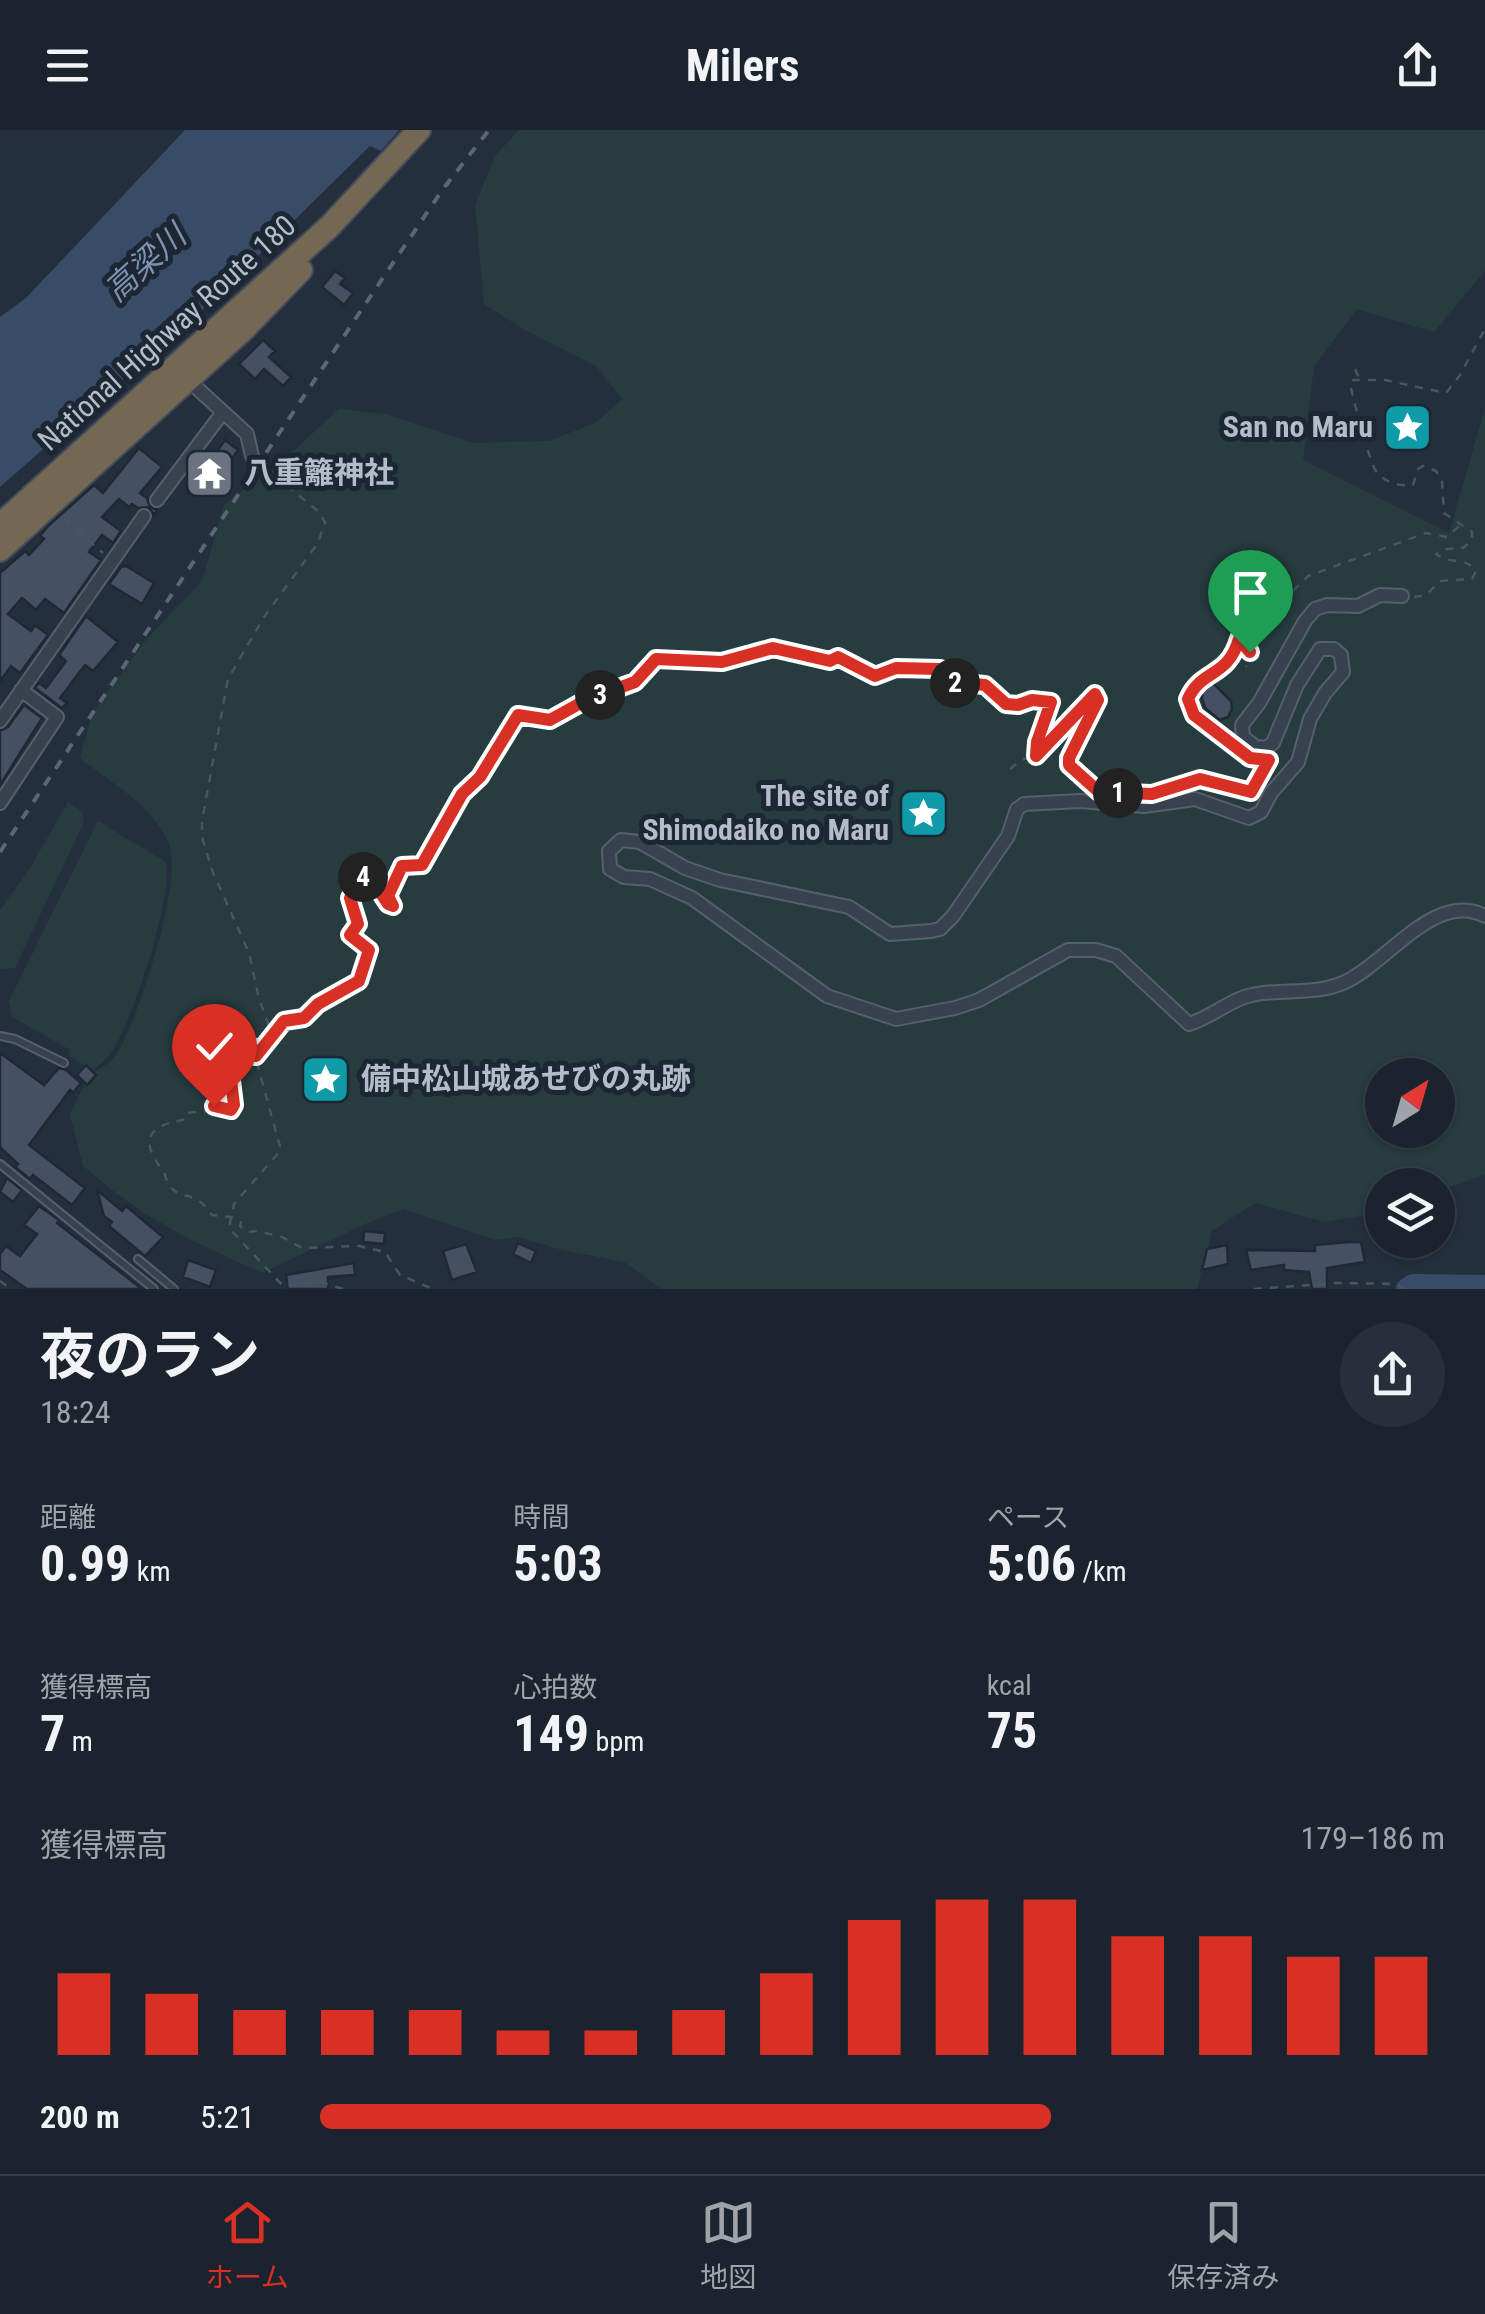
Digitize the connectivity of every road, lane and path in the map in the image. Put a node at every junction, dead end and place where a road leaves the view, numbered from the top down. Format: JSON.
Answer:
{"nodes":[{"id":1,"x":418,"y":130,"type":"edge"},
{"id":2,"x":330,"y":226,"type":"junction"},
{"id":3,"x":1485,"y":329,"type":"edge"},
{"id":4,"x":1356,"y":369,"type":"dead end"},
{"id":5,"x":188,"y":379,"type":"junction"},
{"id":6,"x":1359,"y":380,"type":"junction"},
{"id":7,"x":222,"y":412,"type":"junction"},
{"id":8,"x":252,"y":456,"type":"joint"},
{"id":9,"x":1422,"y":458,"type":"dead end"},
{"id":10,"x":1423,"y":466,"type":"junction"},
{"id":11,"x":157,"y":500,"type":"dead end"},
{"id":12,"x":49,"y":506,"type":"junction"},
{"id":13,"x":144,"y":516,"type":"dead end"},
{"id":14,"x":1454,"y":520,"type":"junction"},
{"id":15,"x":0,"y":525,"type":"edge"},
{"id":16,"x":0,"y":550,"type":"edge"},
{"id":17,"x":112,"y":561,"type":"junction"},
{"id":18,"x":1402,"y":596,"type":"joint"},
{"id":19,"x":1239,"y":639,"type":"junction"},
{"id":20,"x":1246,"y":667,"type":"dead end"},
{"id":21,"x":1208,"y":677,"type":"junction"},
{"id":22,"x":22,"y":690,"type":"junction"},
{"id":23,"x":1213,"y":693,"type":"dead end"},
{"id":24,"x":0,"y":721,"type":"edge"},
{"id":25,"x":1236,"y":747,"type":"dead end"},
{"id":26,"x":1036,"y":756,"type":"junction"},
{"id":27,"x":1267,"y":759,"type":"dead end"},
{"id":28,"x":1010,"y":770,"type":"dead end"},
{"id":29,"x":1166,"y":790,"type":"dead end"},
{"id":30,"x":1099,"y":792,"type":"dead end"},
{"id":31,"x":0,"y":803,"type":"edge"},
{"id":32,"x":1485,"y":916,"type":"edge"},
{"id":33,"x":0,"y":1036,"type":"edge"},
{"id":34,"x":272,"y":1036,"type":"junction"},
{"id":35,"x":256,"y":1056,"type":"junction"},
{"id":36,"x":64,"y":1063,"type":"dead end"},
{"id":37,"x":0,"y":1164,"type":"edge"},
{"id":38,"x":232,"y":1216,"type":"junction"},
{"id":39,"x":138,"y":1259,"type":"dead end"},
{"id":40,"x":0,"y":1281,"type":"edge"},
{"id":41,"x":11,"y":1289,"type":"edge"},
{"id":42,"x":154,"y":1289,"type":"edge"},
{"id":43,"x":174,"y":1289,"type":"edge"},
{"id":44,"x":343,"y":1289,"type":"edge"},
{"id":45,"x":433,"y":1289,"type":"edge"},
{"id":46,"x":1254,"y":1289,"type":"edge"},
{"id":47,"x":1404,"y":1289,"type":"edge"}],
"edges":[{"from":1,"to":2,"type":"highway","name":"National Highway Route 180"},
{"from":2,"to":5,"type":"highway","name":"National Highway Route 180"},
{"from":2,"to":15,"type":"highway","name":"National Highway Route 180"},
{"from":3,"to":6,"type":"path"},
{"from":4,"to":6,"type":"path"},
{"from":5,"to":7,"type":"street"},
{"from":5,"to":12,"type":"highway","name":"National Highway Route 180"},
{"from":6,"to":10,"type":"path"},
{"from":7,"to":8,"type":"street"},
{"from":7,"to":11,"type":"street"},
{"from":8,"to":34,"type":"path"},
{"from":9,"to":10,"type":"path"},
{"from":10,"to":14,"type":"path"},
{"from":12,"to":16,"type":"highway","name":"National Highway Route 180"},
{"from":12,"to":17,"type":"path"},
{"from":13,"to":17,"type":"street"},
{"from":14,"to":18,"type":"path"},
{"from":14,"to":19,"type":"path"},
{"from":17,"to":22,"type":"street"},
{"from":18,"to":32,"type":"street"},
{"from":19,"to":20,"type":"path"},
{"from":19,"to":21,"type":"path"},
{"from":21,"to":23,"type":"path"},
{"from":21,"to":25,"type":"path"},
{"from":22,"to":24,"type":"street"},
{"from":22,"to":31,"type":"street"},
{"from":26,"to":28,"type":"path"},
{"from":26,"to":30,"type":"path"},
{"from":26,"to":34,"type":"path"},
{"from":27,"to":29,"type":"path"},
{"from":33,"to":36,"type":"lane"},
{"from":34,"to":35,"type":"path"},
{"from":35,"to":38,"type":"path"},
{"from":35,"to":38,"type":"path"},
{"from":37,"to":42,"type":"lane"},
{"from":38,"to":44,"type":"path"},
{"from":38,"to":45,"type":"path"},
{"from":39,"to":43,"type":"lane"},
{"from":40,"to":41,"type":"path"},
{"from":46,"to":47,"type":"path"}]}
